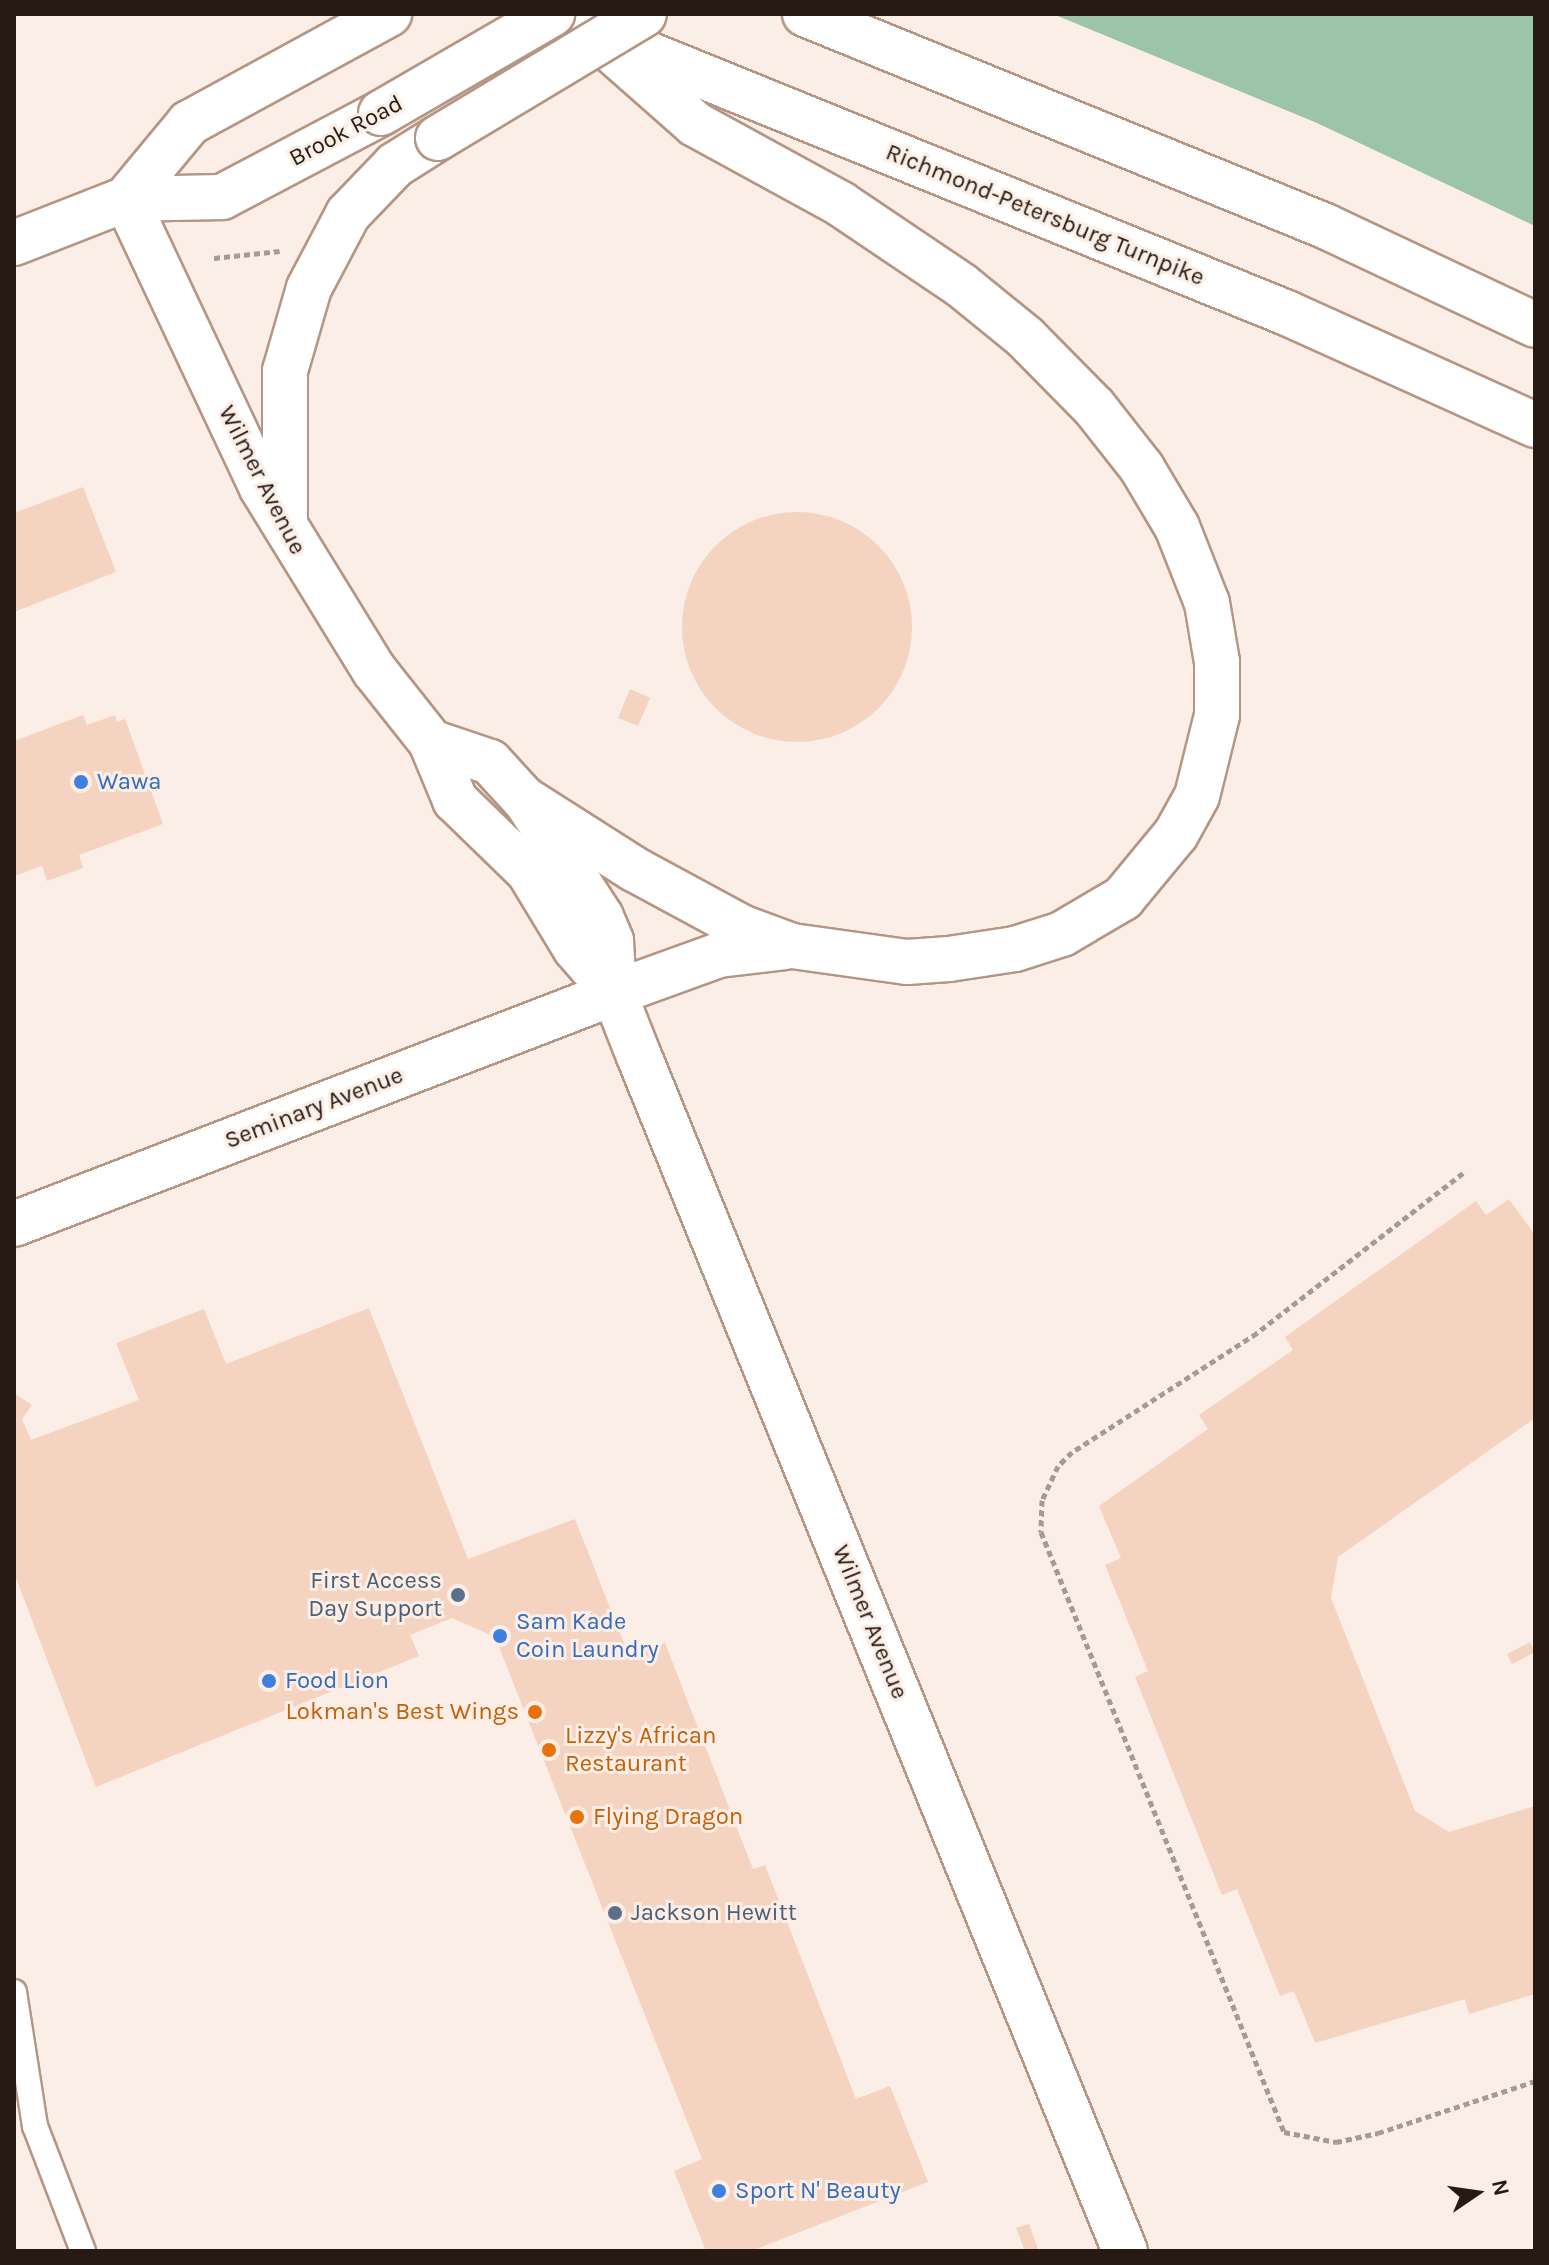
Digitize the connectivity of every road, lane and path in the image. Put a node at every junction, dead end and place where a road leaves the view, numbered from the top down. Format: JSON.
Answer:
{"nodes":[{"id":1,"x":389,"y":14,"type":"edge"},
{"id":2,"x":644,"y":14,"type":"edge"},
{"id":3,"x":805,"y":14,"type":"edge"},
{"id":4,"x":563,"y":19,"type":"edge"},
{"id":5,"x":126,"y":199,"type":"junction"},
{"id":6,"x":14,"y":243,"type":"edge"},
{"id":7,"x":291,"y":253,"type":"dead end"},
{"id":8,"x":214,"y":258,"type":"dead end"},
{"id":9,"x":1535,"y":325,"type":"edge"},
{"id":10,"x":1535,"y":425,"type":"edge"},
{"id":11,"x":285,"y":530,"type":"junction"},
{"id":12,"x":431,"y":742,"type":"junction"},
{"id":13,"x":524,"y":799,"type":"junction"},
{"id":14,"x":792,"y":946,"type":"junction"},
{"id":15,"x":614,"y":993,"type":"junction"},
{"id":16,"x":1463,"y":1173,"type":"dead end"},
{"id":17,"x":14,"y":1224,"type":"edge"},
{"id":18,"x":14,"y":1992,"type":"edge"},
{"id":19,"x":1535,"y":2081,"type":"edge"},
{"id":20,"x":83,"y":2251,"type":"edge"},
{"id":21,"x":1125,"y":2251,"type":"edge"}],
"edges":[{"from":1,"to":5,"type":"main road","name":"Brook Road"},
{"from":2,"to":11,"type":"main road","bridge":true},
{"from":3,"to":9,"type":"main road"},
{"from":4,"to":5,"type":"main road","name":"Brook Road","bridge":true},
{"from":4,"to":10,"type":"main road","name":"Richmond-Petersburg Turnpike"},
{"from":4,"to":14,"type":"main road"},
{"from":5,"to":6,"type":"main road","name":"Brook Road"},
{"from":5,"to":11,"type":"main road","name":"Wilmer Avenue"},
{"from":7,"to":8,"type":"path"},
{"from":11,"to":12,"type":"main road","name":"Wilmer Avenue"},
{"from":12,"to":13,"type":"main road","name":"Wilmer Avenue"},
{"from":12,"to":15,"type":"main road","name":"Wilmer Avenue"},
{"from":13,"to":14,"type":"main road"},
{"from":13,"to":15,"type":"main road","name":"Wilmer Avenue"},
{"from":14,"to":15,"type":"main road","name":"Seminary Avenue"},
{"from":15,"to":17,"type":"main road","name":"Seminary Avenue"},
{"from":15,"to":21,"type":"main road","name":"Wilmer Avenue"},
{"from":16,"to":19,"type":"path"},
{"from":18,"to":20,"type":"lane"}]}
